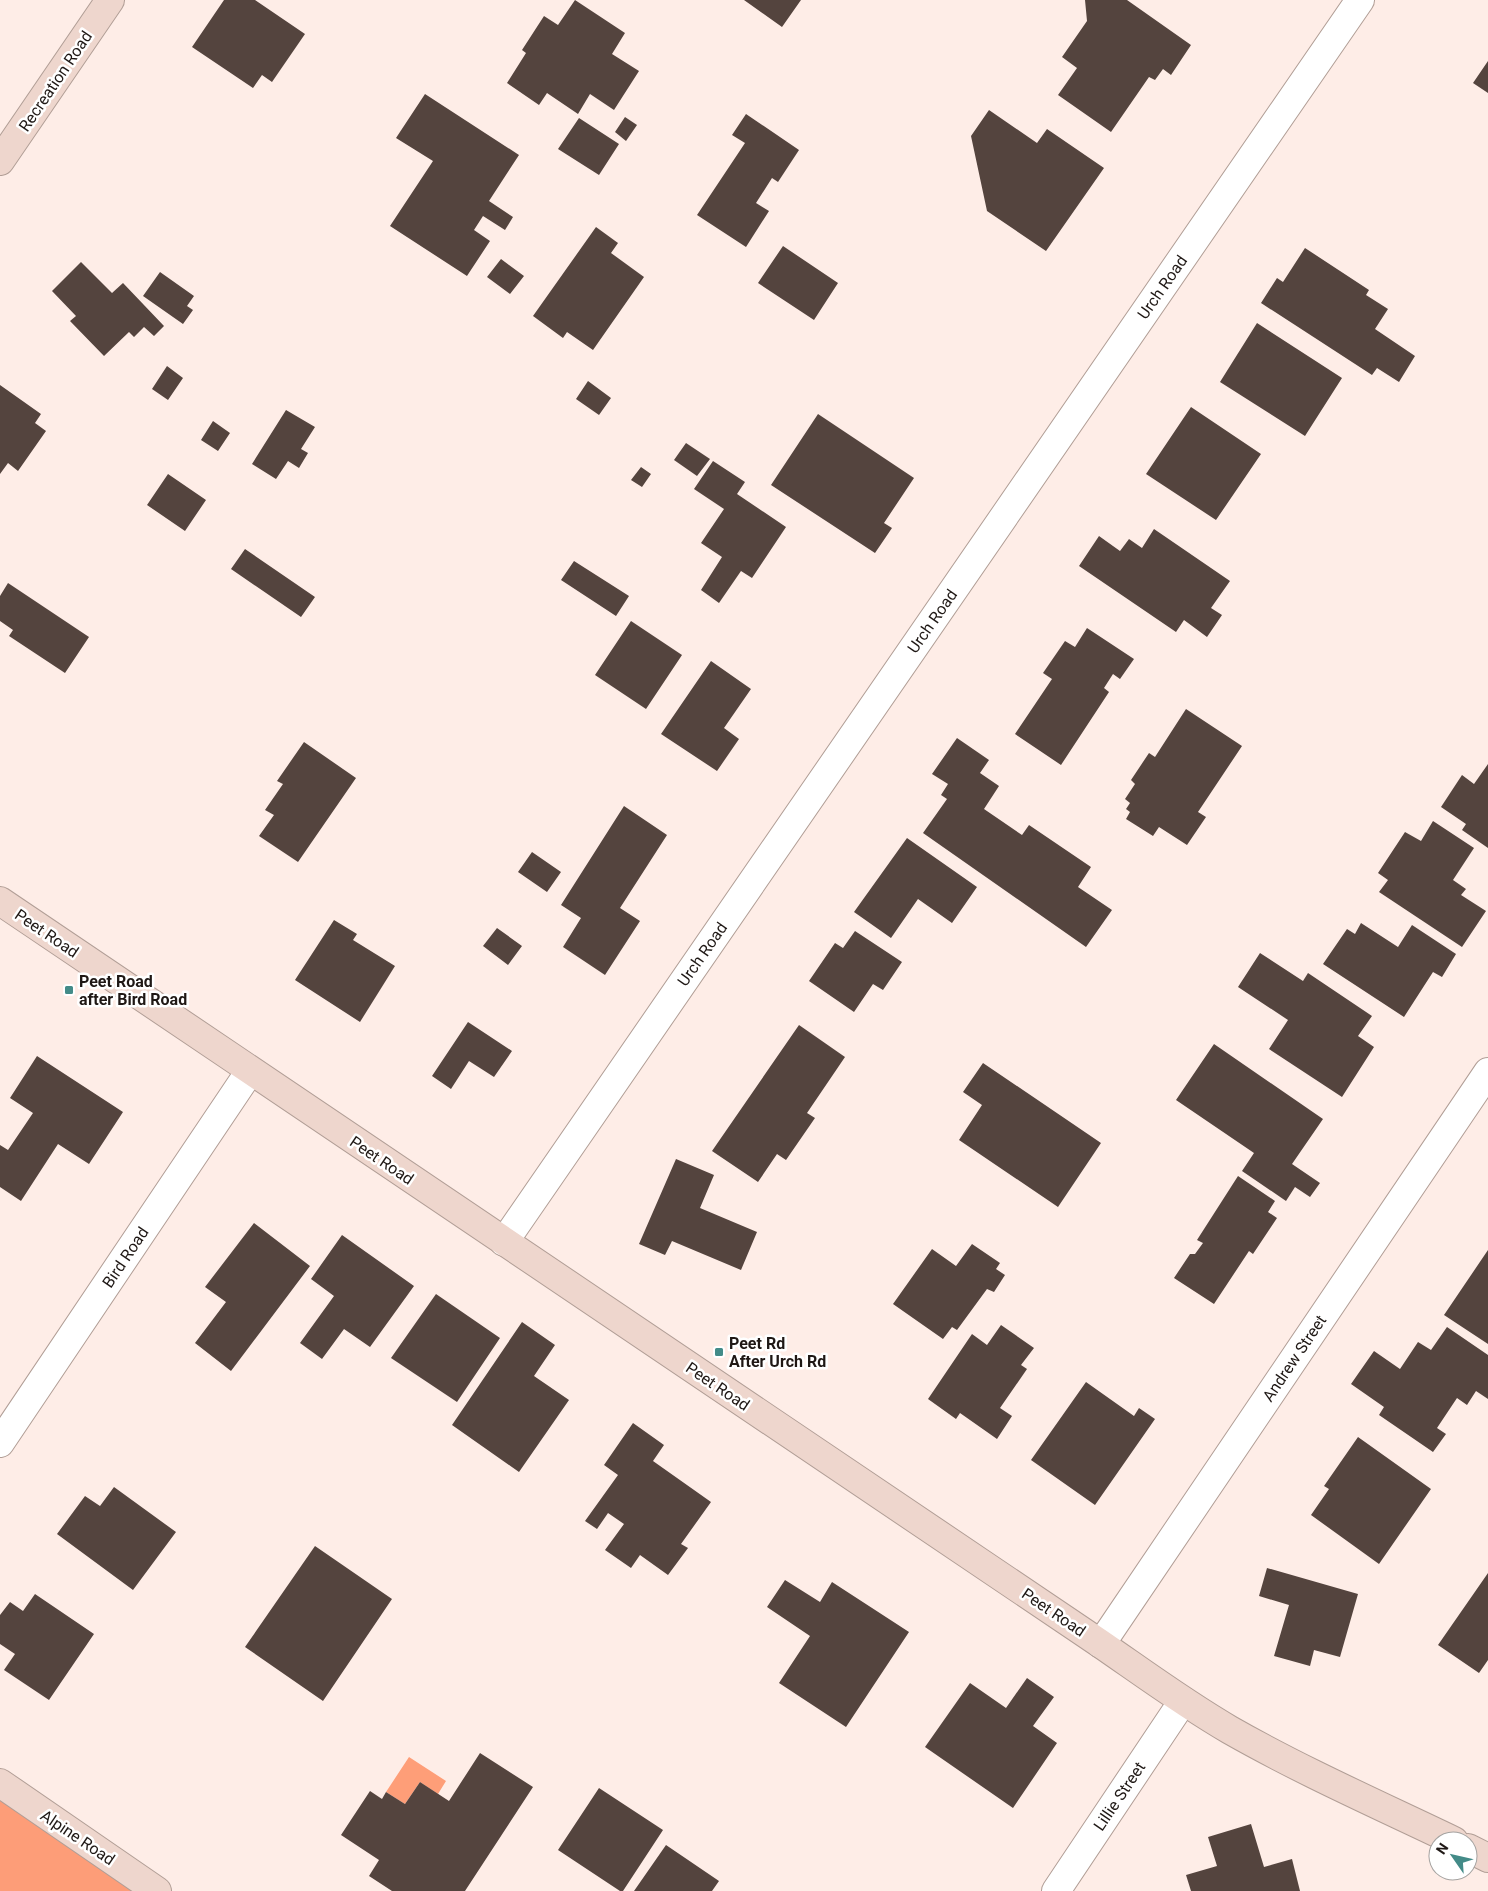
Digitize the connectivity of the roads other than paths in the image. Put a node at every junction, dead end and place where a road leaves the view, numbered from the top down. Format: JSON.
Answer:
{"nodes":[{"id":1,"x":110,"y":0,"type":"edge"},
{"id":2,"x":1360,"y":0,"type":"edge"},
{"id":3,"x":0,"y":161,"type":"edge"},
{"id":4,"x":0,"y":901,"type":"edge"},
{"id":5,"x":250,"y":1071,"type":"junction"},
{"id":6,"x":1488,"y":1072,"type":"edge"},
{"id":7,"x":504,"y":1242,"type":"junction"},
{"id":8,"x":0,"y":1442,"type":"edge"},
{"id":9,"x":1101,"y":1644,"type":"junction"},
{"id":10,"x":1183,"y":1701,"type":"junction"},
{"id":11,"x":0,"y":1783,"type":"edge"},
{"id":12,"x":1433,"y":1831,"type":"edge"},
{"id":13,"x":157,"y":1891,"type":"edge"},
{"id":14,"x":1056,"y":1891,"type":"edge"}],
"edges":[{"from":1,"to":3,"type":"street","name":"Recreation Road"},
{"from":2,"to":7,"type":"street","name":"Urch Road"},
{"from":4,"to":5,"type":"street","name":"Peet Road"},
{"from":5,"to":7,"type":"street","name":"Peet Road"},
{"from":5,"to":8,"type":"street","name":"Bird Road"},
{"from":6,"to":9,"type":"street","name":"Andrew Street"},
{"from":7,"to":9,"type":"street","name":"Peet Road"},
{"from":9,"to":10,"type":"street","name":"Peet Road"},
{"from":10,"to":12,"type":"street","name":"Peet Road"},
{"from":10,"to":14,"type":"street","name":"Lillie Street"},
{"from":11,"to":13,"type":"street","name":"Alpine Road"}]}
